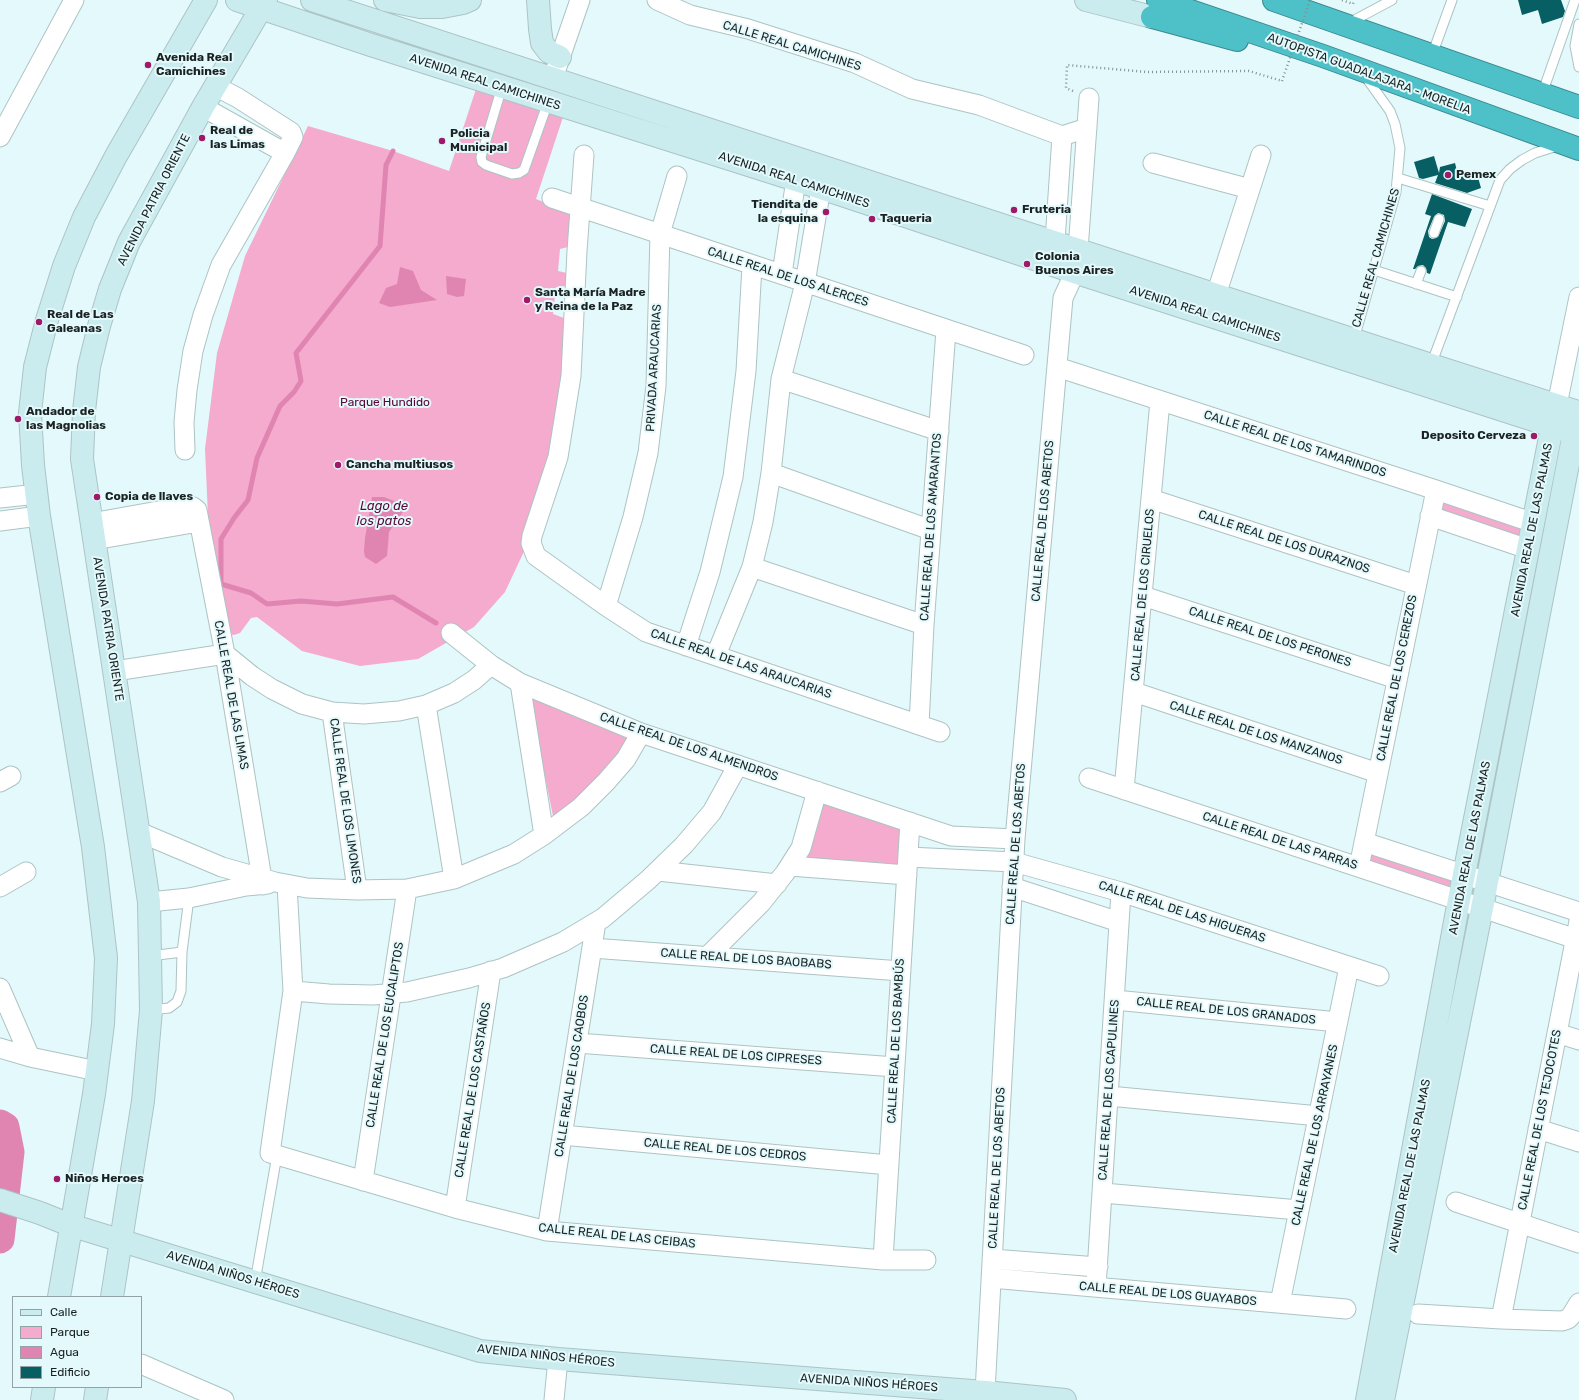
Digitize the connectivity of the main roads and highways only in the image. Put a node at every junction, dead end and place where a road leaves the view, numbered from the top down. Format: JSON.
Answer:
{"nodes":[{"id":1,"x":1274,"y":0,"type":"edge"},
{"id":2,"x":1155,"y":9,"type":"edge"},
{"id":3,"x":1579,"y":107,"type":"edge"},
{"id":4,"x":1572,"y":147,"type":"edge"}],
"edges":[{"from":1,"to":3,"type":"highway"},
{"from":2,"to":4,"type":"highway","name":"AUTOPISTA GUADALAJARA - MORELIA"}]}
